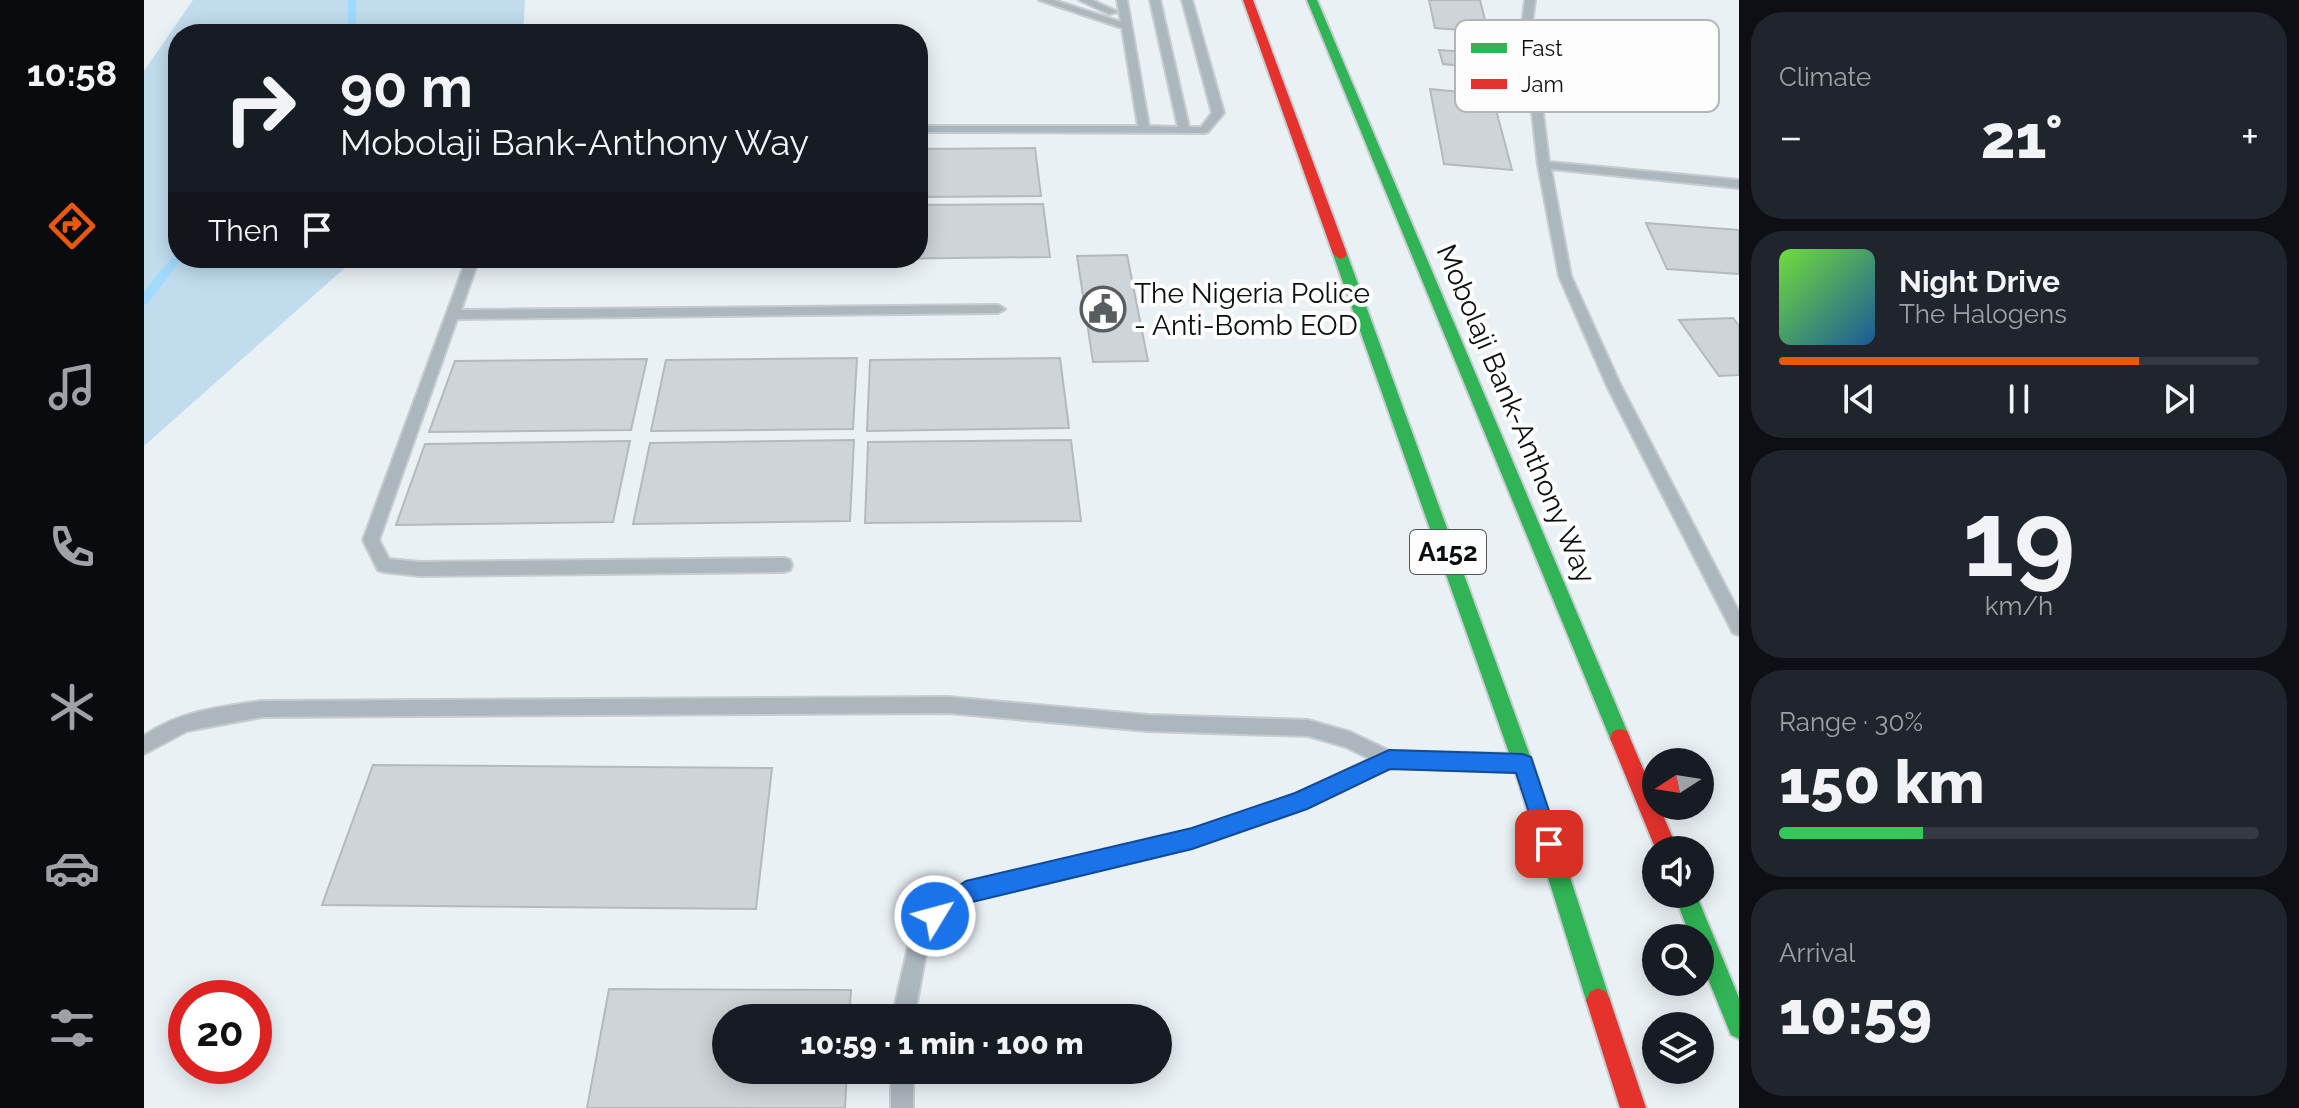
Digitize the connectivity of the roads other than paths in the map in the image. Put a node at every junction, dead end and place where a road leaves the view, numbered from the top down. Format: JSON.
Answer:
{"nodes":[{"id":1,"x":1044,"y":0,"type":"edge"},
{"id":2,"x":1084,"y":0,"type":"edge"},
{"id":3,"x":1122,"y":0,"type":"edge"},
{"id":4,"x":1155,"y":0,"type":"edge"},
{"id":5,"x":1187,"y":0,"type":"edge"},
{"id":6,"x":1312,"y":0,"type":"edge"},
{"id":7,"x":1530,"y":0,"type":"edge"},
{"id":8,"x":1249,"y":1,"type":"edge"},
{"id":9,"x":1528,"y":20,"type":"edge"},
{"id":10,"x":1125,"y":22,"type":"junction"},
{"id":11,"x":1538,"y":112,"type":"edge"},
{"id":12,"x":1144,"y":128,"type":"junction"},
{"id":13,"x":928,"y":129,"type":"edge"},
{"id":14,"x":1184,"y":130,"type":"junction"},
{"id":15,"x":1544,"y":165,"type":"junction"},
{"id":16,"x":1739,"y":184,"type":"edge"},
{"id":17,"x":470,"y":268,"type":"edge"},
{"id":18,"x":998,"y":309,"type":"dead end"},
{"id":19,"x":455,"y":315,"type":"junction"},
{"id":20,"x":784,"y":565,"type":"dead end"},
{"id":21,"x":1739,"y":628,"type":"edge"},
{"id":22,"x":144,"y":746,"type":"edge"},
{"id":23,"x":1389,"y":759,"type":"junction"},
{"id":24,"x":1523,"y":764,"type":"junction"},
{"id":25,"x":1661,"y":836,"type":"edge"},
{"id":26,"x":1691,"y":908,"type":"edge"},
{"id":27,"x":906,"y":1004,"type":"edge"},
{"id":28,"x":1739,"y":1027,"type":"edge"},
{"id":29,"x":902,"y":1084,"type":"edge"},
{"id":30,"x":902,"y":1108,"type":"edge"},
{"id":31,"x":1633,"y":1108,"type":"edge"}],
"edges":[{"from":1,"to":10,"type":"lane"},
{"from":2,"to":10,"type":"lane"},
{"from":3,"to":10,"type":"lane"},
{"from":4,"to":14,"type":"lane"},
{"from":5,"to":14,"type":"lane"},
{"from":6,"to":25,"type":"main road","name":"Mobolaji Bank-Anthony Way"},
{"from":7,"to":9,"type":"lane"},
{"from":8,"to":24,"type":"main road","number":"A152"},
{"from":10,"to":12,"type":"lane"},
{"from":11,"to":15,"type":"lane"},
{"from":12,"to":13,"type":"lane"},
{"from":12,"to":14,"type":"lane"},
{"from":15,"to":16,"type":"lane"},
{"from":15,"to":21,"type":"lane"},
{"from":17,"to":19,"type":"lane"},
{"from":18,"to":19,"type":"lane"},
{"from":19,"to":20,"type":"lane"},
{"from":22,"to":23,"type":"lane"},
{"from":23,"to":24,"type":"lane"},
{"from":23,"to":27,"type":"lane"},
{"from":24,"to":31,"type":"main road","number":"A152"},
{"from":26,"to":28,"type":"main road"},
{"from":29,"to":30,"type":"lane"}]}
